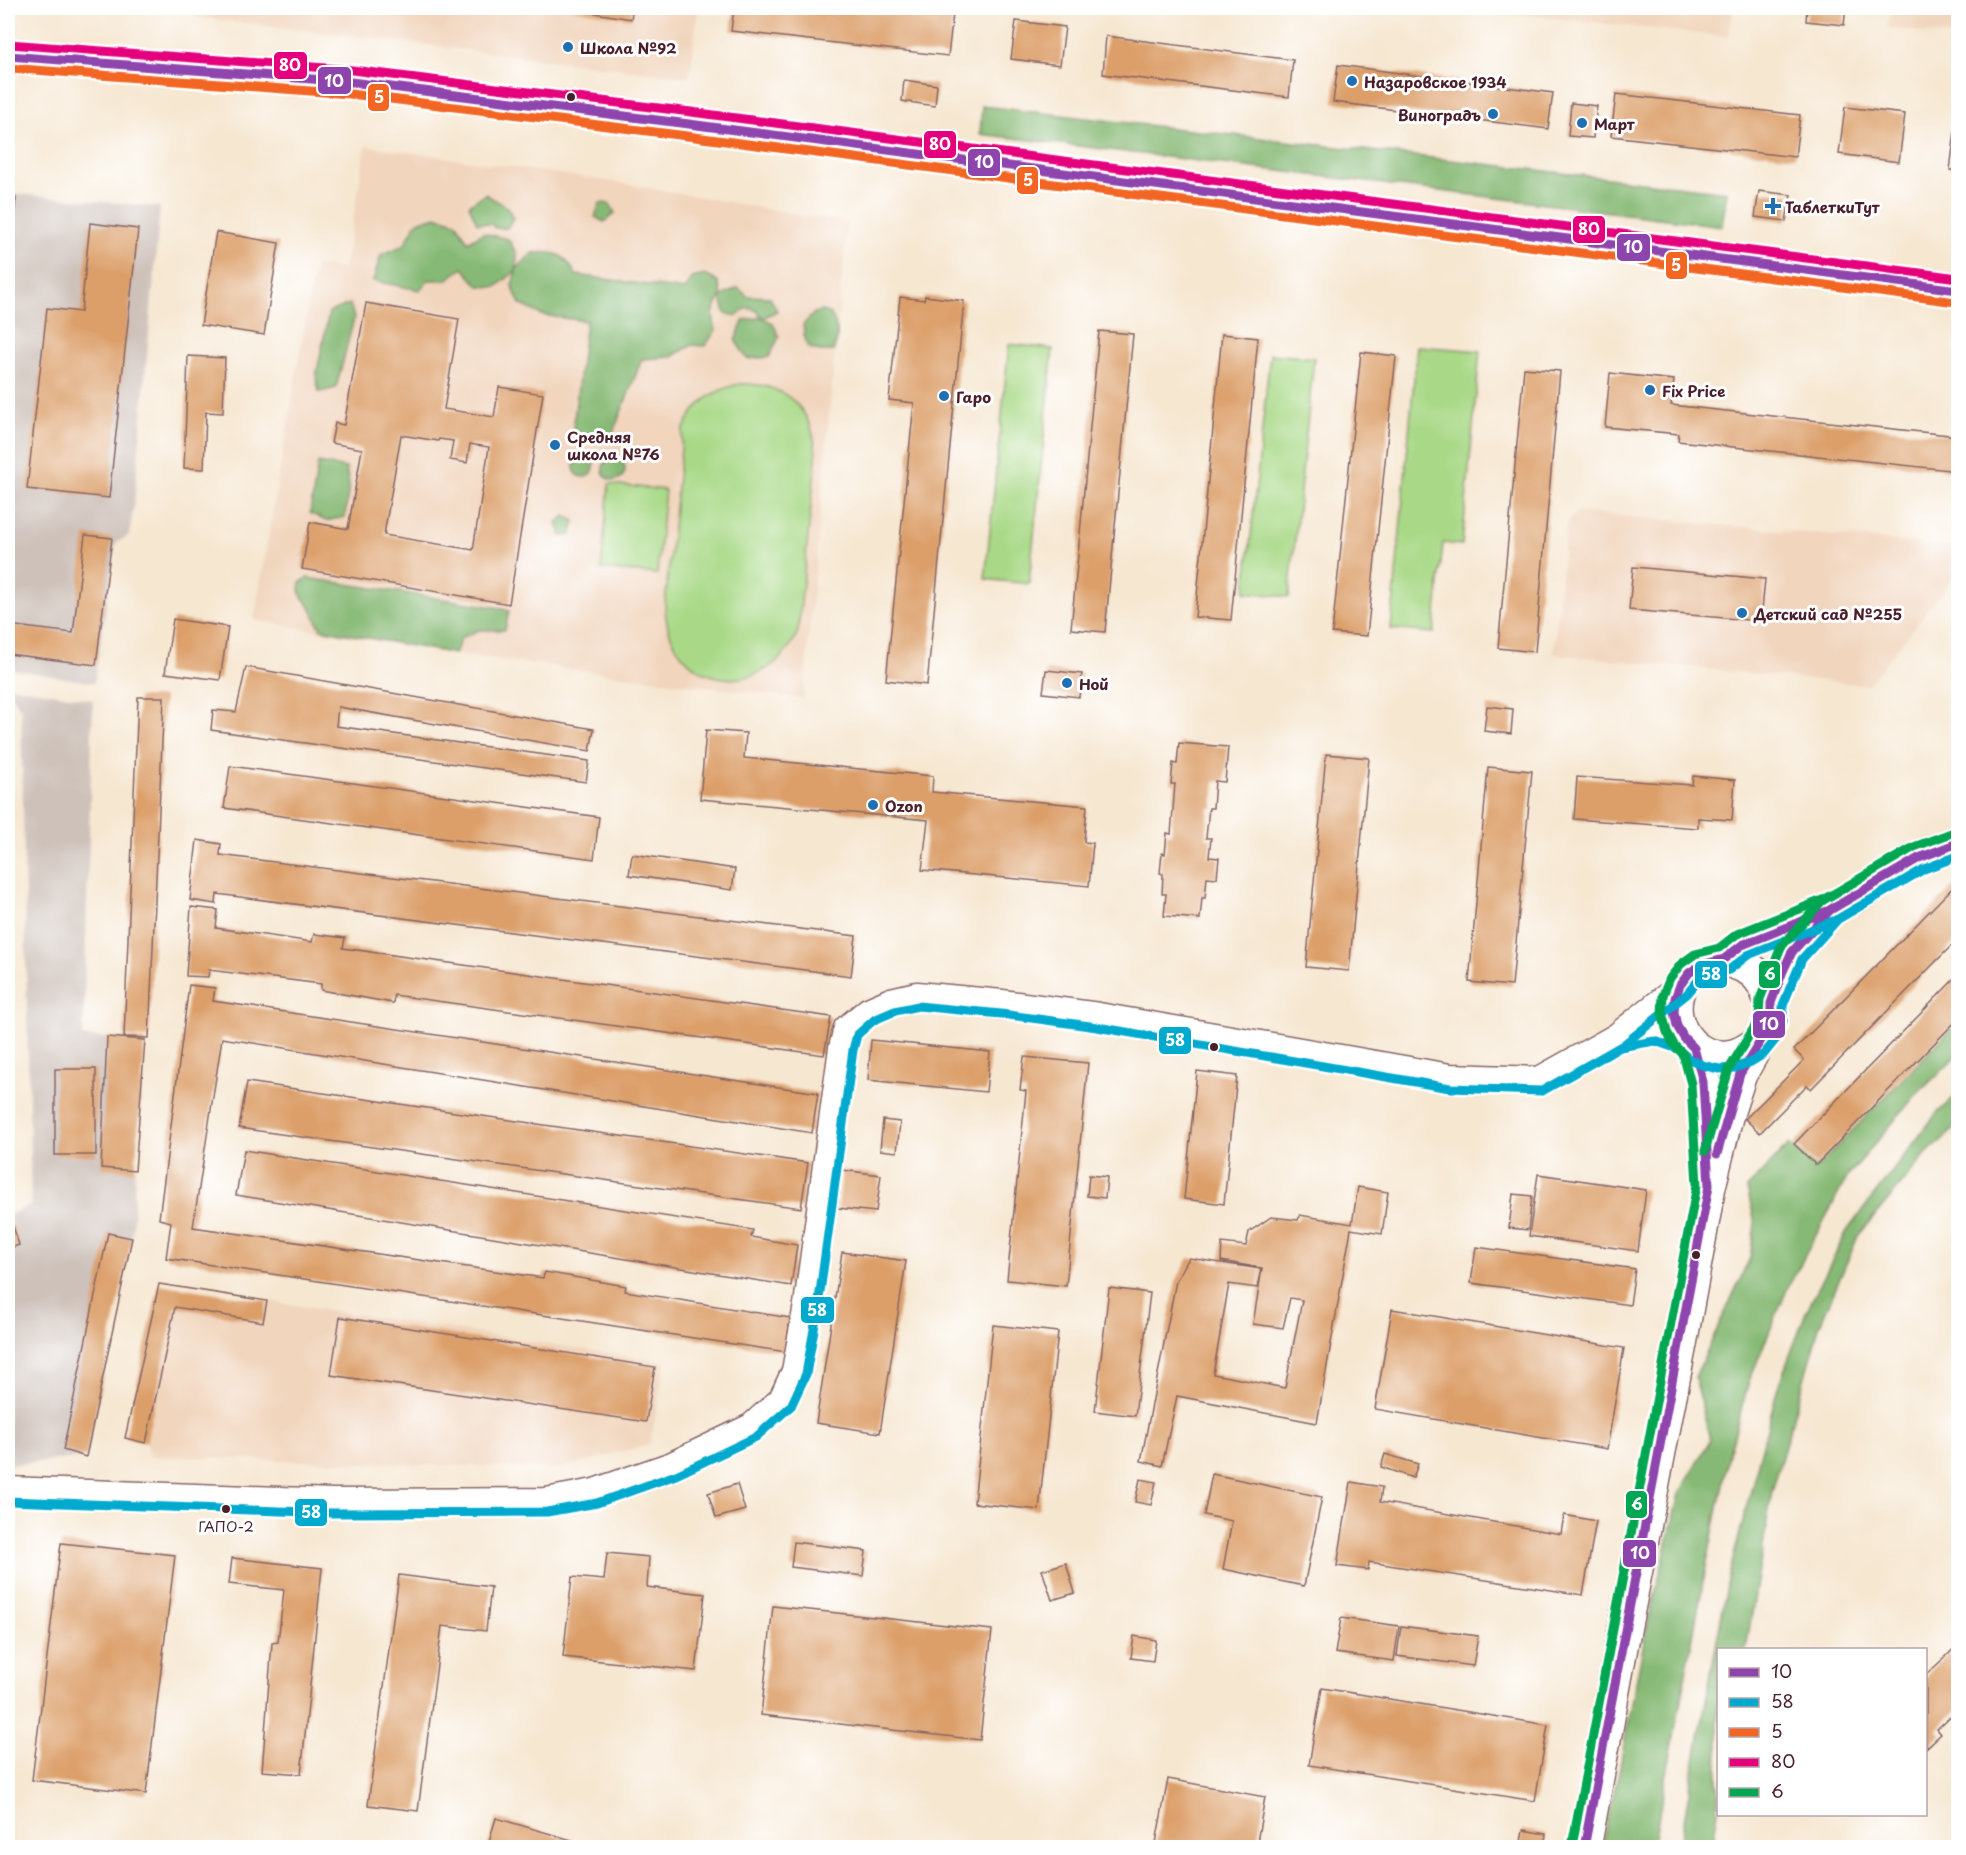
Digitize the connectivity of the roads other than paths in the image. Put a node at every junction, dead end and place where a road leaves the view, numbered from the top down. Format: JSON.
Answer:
{"nodes":[{"id":1,"x":8,"y":56,"type":"edge"},
{"id":2,"x":1959,"y":290,"type":"edge"},
{"id":3,"x":1959,"y":843,"type":"edge"},
{"id":4,"x":1830,"y":910,"type":"junction"},
{"id":5,"x":1724,"y":959,"type":"junction"},
{"id":6,"x":1680,"y":985,"type":"junction"},
{"id":7,"x":1771,"y":1003,"type":"junction"},
{"id":8,"x":1616,"y":1036,"type":"junction"},
{"id":9,"x":1689,"y":1043,"type":"junction"},
{"id":10,"x":1757,"y":1044,"type":"junction"},
{"id":11,"x":1708,"y":1186,"type":"junction"},
{"id":12,"x":8,"y":1489,"type":"edge"},
{"id":13,"x":1584,"y":1848,"type":"edge"}],
"edges":[{"from":1,"to":2,"type":"main road"},
{"from":3,"to":4,"type":"main road"},
{"from":4,"to":5,"type":"main road"},
{"from":4,"to":7,"type":"main road"},
{"from":5,"to":6,"type":"main road"},
{"from":5,"to":7,"type":"main road"},
{"from":6,"to":8,"type":"street"},
{"from":6,"to":9,"type":"main road"},
{"from":7,"to":10,"type":"main road"},
{"from":8,"to":9,"type":"street"},
{"from":8,"to":12,"type":"street"},
{"from":9,"to":10,"type":"main road"},
{"from":9,"to":11,"type":"main road"},
{"from":10,"to":11,"type":"main road"},
{"from":11,"to":13,"type":"main road"}]}
